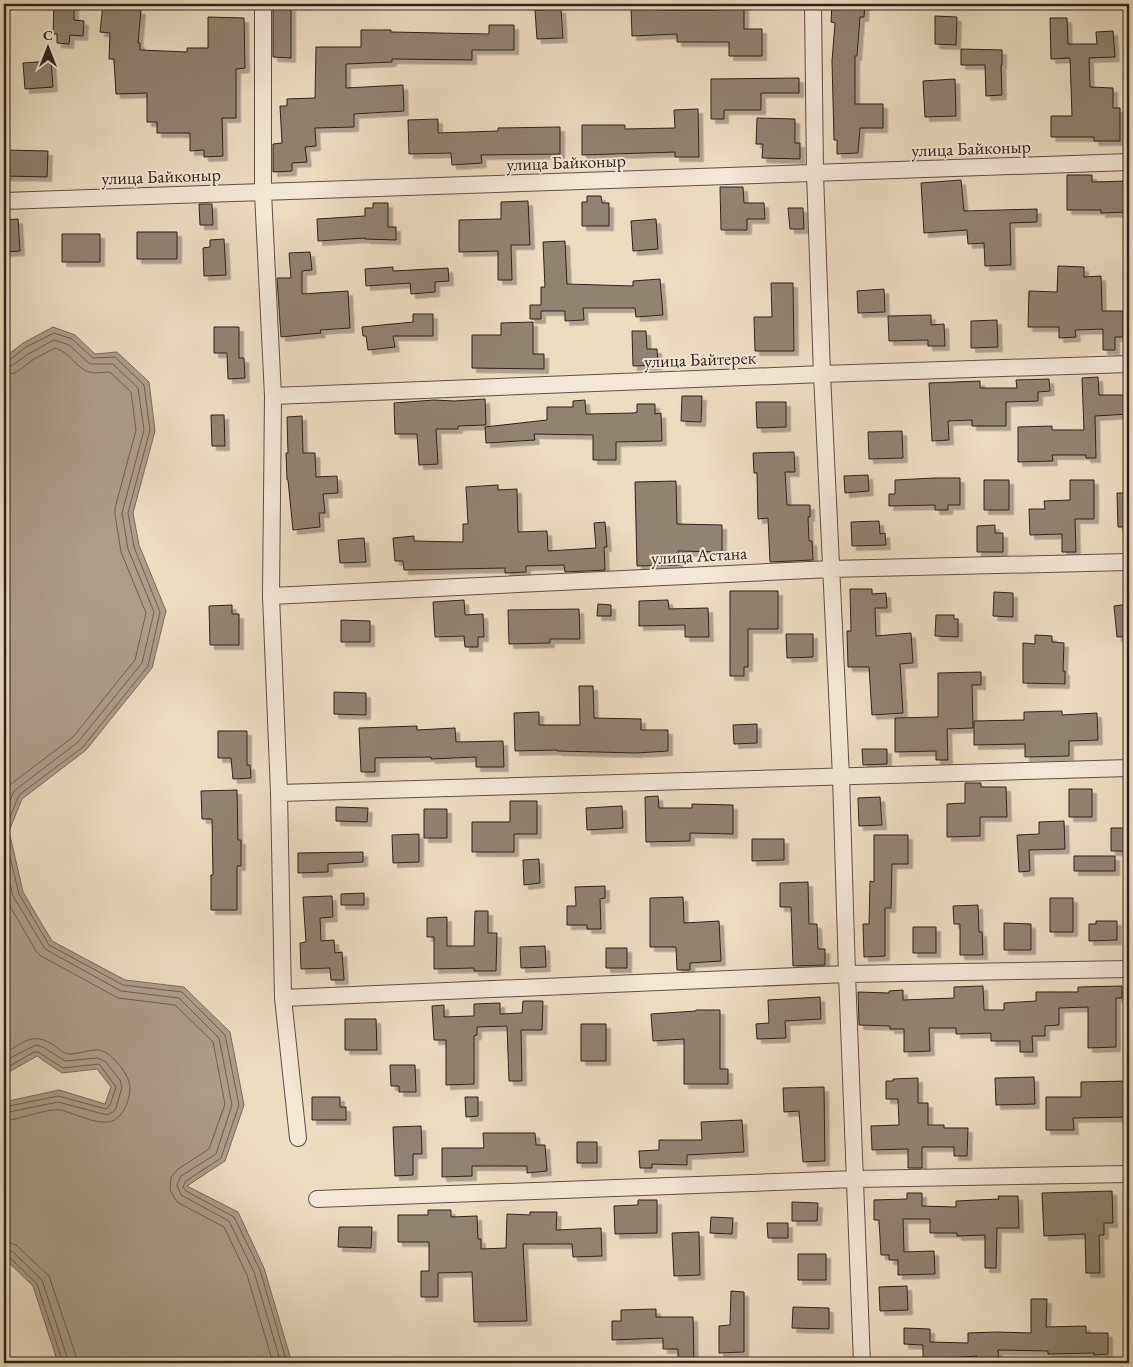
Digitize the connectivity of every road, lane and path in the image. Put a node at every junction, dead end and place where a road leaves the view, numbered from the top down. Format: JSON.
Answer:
{"nodes":[{"id":1,"x":263,"y":4,"type":"edge"},
{"id":2,"x":814,"y":4,"type":"edge"},
{"id":3,"x":1129,"y":162,"type":"edge"},
{"id":4,"x":815,"y":173,"type":"junction"},
{"id":5,"x":263,"y":192,"type":"junction"},
{"id":6,"x":4,"y":201,"type":"edge"},
{"id":7,"x":1129,"y":364,"type":"edge"},
{"id":8,"x":822,"y":374,"type":"junction"},
{"id":9,"x":273,"y":396,"type":"junction"},
{"id":10,"x":1129,"y":562,"type":"edge"},
{"id":11,"x":831,"y":569,"type":"junction"},
{"id":12,"x":271,"y":596,"type":"junction"},
{"id":13,"x":1129,"y":768,"type":"edge"},
{"id":14,"x":841,"y":777,"type":"junction"},
{"id":15,"x":279,"y":793,"type":"junction"},
{"id":16,"x":1129,"y":969,"type":"edge"},
{"id":17,"x":847,"y":974,"type":"junction"},
{"id":18,"x":283,"y":998,"type":"junction"},
{"id":19,"x":298,"y":1138,"type":"dead end"},
{"id":20,"x":1129,"y":1174,"type":"edge"},
{"id":21,"x":855,"y":1179,"type":"junction"},
{"id":22,"x":317,"y":1199,"type":"dead end"},
{"id":23,"x":862,"y":1363,"type":"edge"}],
"edges":[{"from":1,"to":5,"type":"street"},
{"from":2,"to":4,"type":"street"},
{"from":3,"to":4,"type":"street","name":"улица Байконыр"},
{"from":4,"to":5,"type":"street","name":"улица Байконыр"},
{"from":4,"to":8,"type":"street"},
{"from":5,"to":6,"type":"street","name":"улица Байконыр"},
{"from":5,"to":9,"type":"street"},
{"from":7,"to":8,"type":"street","name":"улица Байтерек"},
{"from":8,"to":9,"type":"street","name":"улица Байтерек"},
{"from":8,"to":11,"type":"street"},
{"from":9,"to":12,"type":"street"},
{"from":10,"to":11,"type":"street","name":"улица Астана"},
{"from":11,"to":12,"type":"street","name":"улица Астана"},
{"from":11,"to":14,"type":"street"},
{"from":12,"to":15,"type":"street"},
{"from":13,"to":14,"type":"street"},
{"from":14,"to":15,"type":"street"},
{"from":14,"to":17,"type":"street"},
{"from":15,"to":18,"type":"street"},
{"from":16,"to":17,"type":"street"},
{"from":17,"to":18,"type":"street"},
{"from":17,"to":21,"type":"street"},
{"from":18,"to":19,"type":"street"},
{"from":20,"to":21,"type":"street"},
{"from":21,"to":22,"type":"street"},
{"from":21,"to":23,"type":"street"}]}
